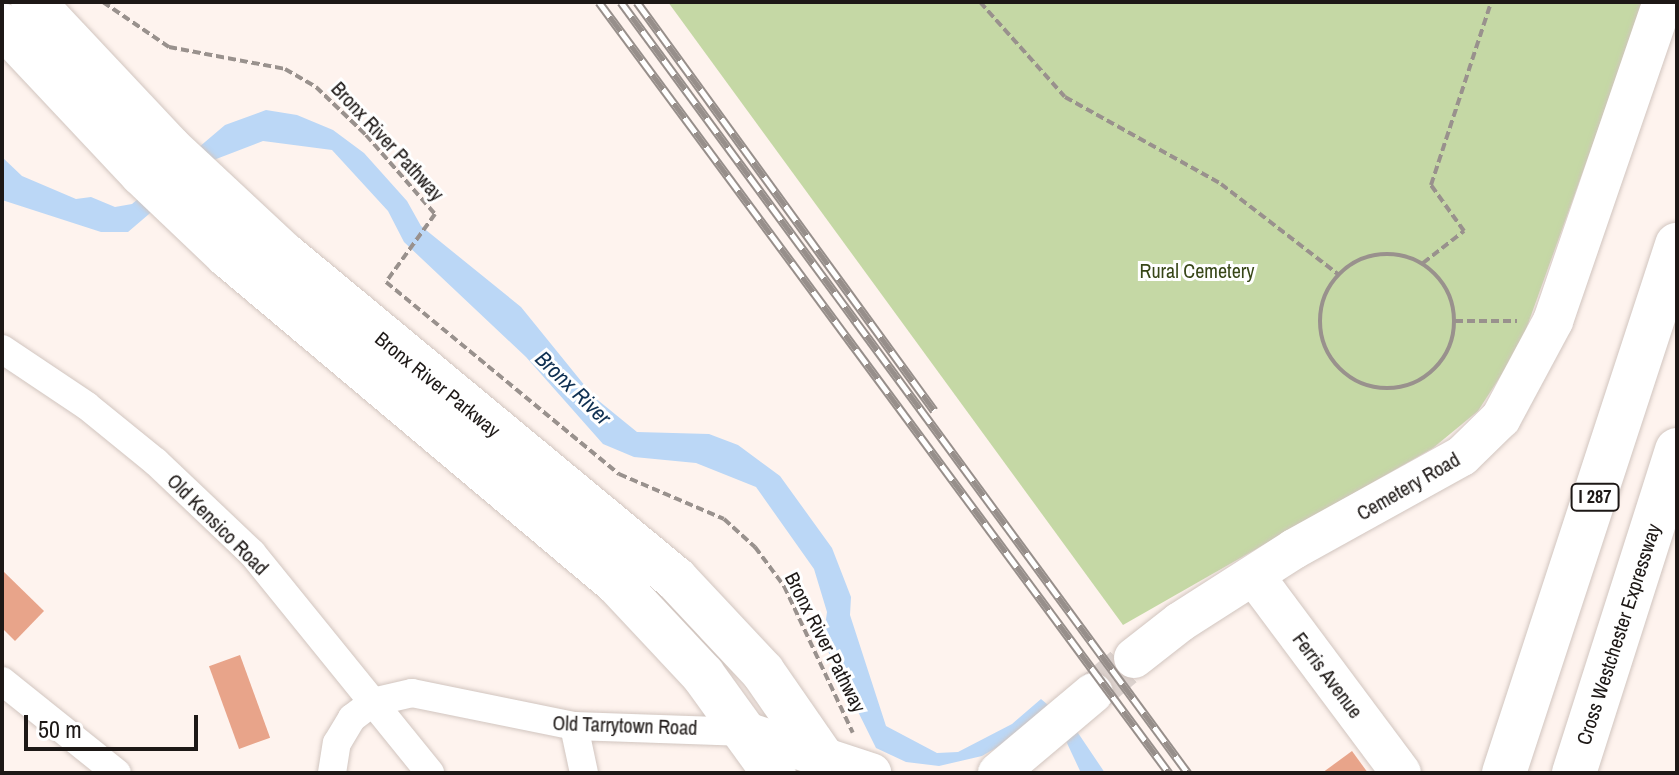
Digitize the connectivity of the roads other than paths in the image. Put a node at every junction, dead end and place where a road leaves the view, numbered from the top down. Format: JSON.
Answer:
{"nodes":[{"id":1,"x":33,"y":2,"type":"edge"},
{"id":2,"x":1663,"y":2,"type":"edge"},
{"id":3,"x":2,"y":25,"type":"edge"},
{"id":4,"x":156,"y":160,"type":"junction"},
{"id":5,"x":198,"y":201,"type":"junction"},
{"id":6,"x":1677,"y":245,"type":"edge"},
{"id":7,"x":2,"y":349,"type":"edge"},
{"id":8,"x":1677,"y":450,"type":"edge"},
{"id":9,"x":1677,"y":545,"type":"edge"},
{"id":10,"x":1255,"y":577,"type":"junction"},
{"id":11,"x":1134,"y":658,"type":"tunnel mouth"},
{"id":12,"x":2,"y":681,"type":"edge"},
{"id":13,"x":1084,"y":701,"type":"tunnel mouth"},
{"id":14,"x":373,"y":702,"type":"junction"},
{"id":15,"x":574,"y":726,"type":"junction"},
{"id":16,"x":746,"y":732,"type":"junction"},
{"id":17,"x":836,"y":754,"type":"edge"},
{"id":18,"x":1577,"y":764,"type":"edge"},
{"id":19,"x":111,"y":770,"type":"edge"},
{"id":20,"x":332,"y":773,"type":"edge"},
{"id":21,"x":430,"y":773,"type":"edge"},
{"id":22,"x":584,"y":773,"type":"edge"},
{"id":23,"x":774,"y":773,"type":"edge"},
{"id":24,"x":871,"y":773,"type":"edge"},
{"id":25,"x":998,"y":773,"type":"edge"},
{"id":26,"x":1401,"y":773,"type":"edge"},
{"id":27,"x":1504,"y":773,"type":"edge"}],
"edges":[{"from":1,"to":4,"type":"highway","name":"Bronx River Parkway"},
{"from":2,"to":10,"type":"street","name":"Cemetery Road"},
{"from":3,"to":4,"type":"highway","name":"Bronx River Parkway"},
{"from":4,"to":5,"type":"highway","name":"Bronx River Parkway"},
{"from":5,"to":16,"type":"highway","name":"Bronx River Parkway"},
{"from":5,"to":17,"type":"highway","name":"Bronx River Parkway"},
{"from":6,"to":27,"type":"highway","number":"I 287"},
{"from":7,"to":14,"type":"street","name":"Old Kensico Road"},
{"from":8,"to":18,"type":"highway","name":"Cross Westchester Expressway"},
{"from":9,"to":18,"type":"highway"},
{"from":10,"to":11,"type":"street","name":"Cemetery Road"},
{"from":10,"to":26,"type":"street","name":"Ferris Avenue"},
{"from":12,"to":19,"type":"street"},
{"from":13,"to":25,"type":"street"},
{"from":14,"to":15,"type":"street","name":"Old Tarrytown Road"},
{"from":14,"to":20,"type":"street"},
{"from":14,"to":21,"type":"street","name":"Old Kensico Road"},
{"from":15,"to":16,"type":"street","name":"Old Tarrytown Road"},
{"from":15,"to":22,"type":"street"},
{"from":16,"to":17,"type":"street","name":"Old Tarrytown Road"},
{"from":16,"to":23,"type":"highway","name":"Bronx River Parkway"},
{"from":17,"to":24,"type":"street"}]}
